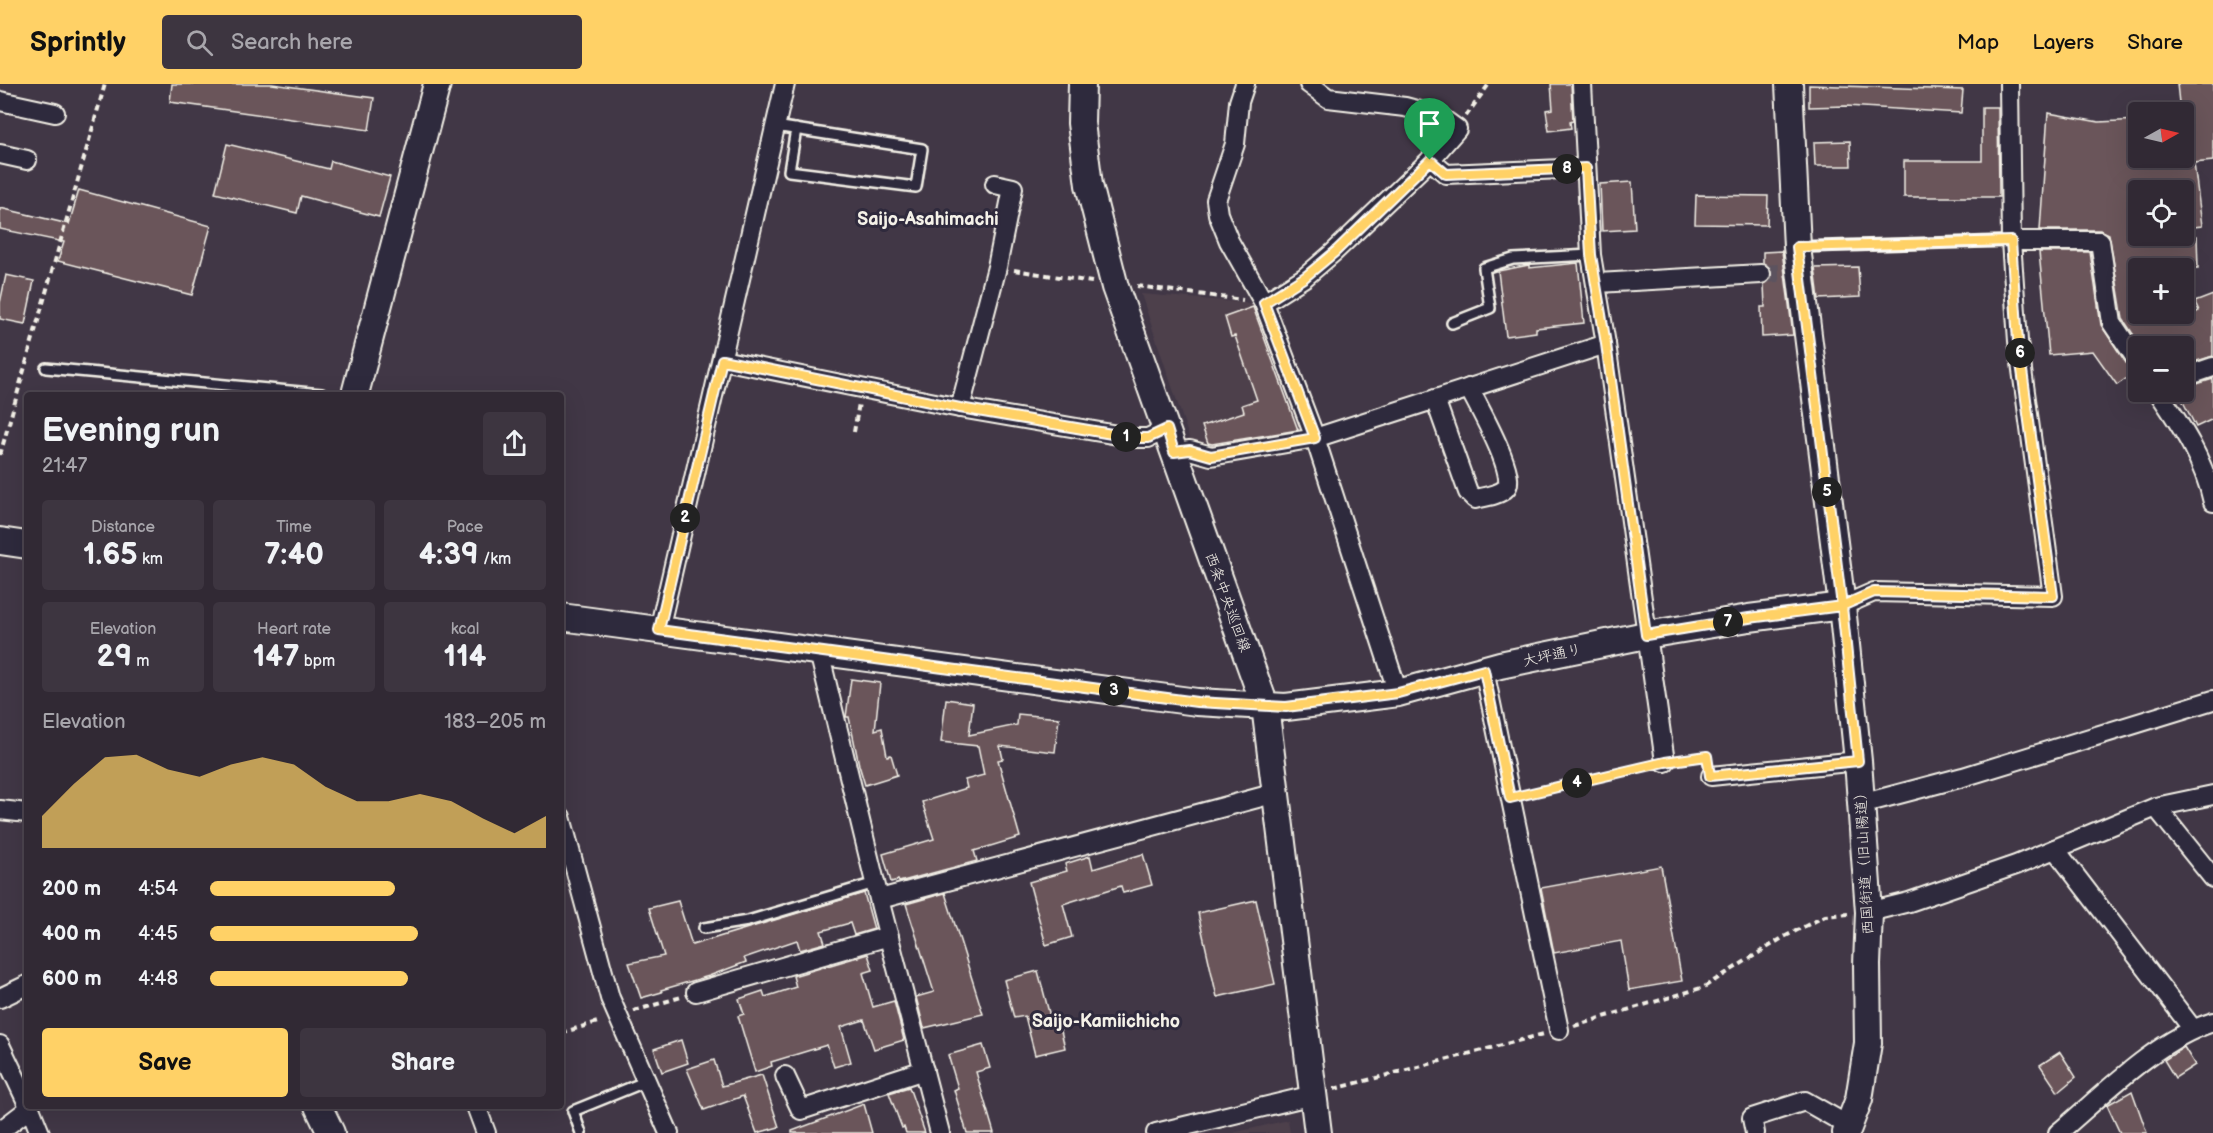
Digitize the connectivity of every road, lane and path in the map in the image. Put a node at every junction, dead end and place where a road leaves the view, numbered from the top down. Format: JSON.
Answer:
{"nodes":[{"id":1,"x":105,"y":84,"type":"edge"},
{"id":2,"x":437,"y":84,"type":"edge"},
{"id":3,"x":785,"y":84,"type":"edge"},
{"id":4,"x":1082,"y":84,"type":"edge"},
{"id":5,"x":1245,"y":84,"type":"edge"},
{"id":6,"x":1309,"y":84,"type":"edge"},
{"id":7,"x":1489,"y":84,"type":"edge"},
{"id":8,"x":1581,"y":84,"type":"edge"},
{"id":9,"x":1789,"y":84,"type":"edge"},
{"id":10,"x":2009,"y":84,"type":"edge"},
{"id":11,"x":0,"y":101,"type":"edge"},
{"id":12,"x":55,"y":113,"type":"dead end"},
{"id":13,"x":775,"y":126,"type":"junction"},
{"id":14,"x":796,"y":129,"type":"junction"},
{"id":15,"x":1456,"y":129,"type":"junction"},
{"id":16,"x":0,"y":154,"type":"edge"},
{"id":17,"x":27,"y":160,"type":"dead end"},
{"id":18,"x":1430,"y":160,"type":"junction"},
{"id":19,"x":1586,"y":168,"type":"junction"},
{"id":20,"x":995,"y":184,"type":"dead end"},
{"id":21,"x":2011,"y":241,"type":"junction"},
{"id":22,"x":1797,"y":247,"type":"junction"},
{"id":23,"x":1591,"y":255,"type":"junction"},
{"id":24,"x":997,"y":267,"type":"junction"},
{"id":25,"x":1761,"y":274,"type":"tunnel mouth"},
{"id":26,"x":1096,"y":282,"type":"dead end"},
{"id":27,"x":1597,"y":283,"type":"junction"},
{"id":28,"x":1132,"y":286,"type":"dead end"},
{"id":29,"x":1264,"y":303,"type":"junction"},
{"id":30,"x":1452,"y":322,"type":"dead end"},
{"id":31,"x":1606,"y":344,"type":"junction"},
{"id":32,"x":2128,"y":347,"type":"edge"},
{"id":33,"x":722,"y":360,"type":"junction"},
{"id":34,"x":2213,"y":367,"type":"edge"},
{"id":35,"x":46,"y":368,"type":"dead end"},
{"id":36,"x":2194,"y":374,"type":"edge"},
{"id":37,"x":861,"y":388,"type":"junction"},
{"id":38,"x":1470,"y":388,"type":"junction"},
{"id":39,"x":301,"y":392,"type":"edge"},
{"id":40,"x":356,"y":392,"type":"edge"},
{"id":41,"x":1435,"y":399,"type":"junction"},
{"id":42,"x":2165,"y":402,"type":"edge"},
{"id":43,"x":960,"y":408,"type":"junction"},
{"id":44,"x":854,"y":432,"type":"dead end"},
{"id":45,"x":1315,"y":438,"type":"junction"},
{"id":46,"x":1171,"y":441,"type":"junction"},
{"id":47,"x":0,"y":455,"type":"edge"},
{"id":48,"x":2213,"y":502,"type":"edge"},
{"id":49,"x":0,"y":541,"type":"edge"},
{"id":50,"x":24,"y":545,"type":"edge"},
{"id":51,"x":1842,"y":606,"type":"junction"},
{"id":52,"x":564,"y":617,"type":"edge"},
{"id":53,"x":659,"y":630,"type":"junction"},
{"id":54,"x":1646,"y":635,"type":"junction"},
{"id":55,"x":819,"y":652,"type":"junction"},
{"id":56,"x":1484,"y":670,"type":"junction"},
{"id":57,"x":1398,"y":693,"type":"junction"},
{"id":58,"x":2213,"y":700,"type":"edge"},
{"id":59,"x":1264,"y":706,"type":"junction"},
{"id":60,"x":1858,"y":761,"type":"junction"},
{"id":61,"x":1665,"y":762,"type":"junction"},
{"id":62,"x":1710,"y":776,"type":"joint"},
{"id":63,"x":1275,"y":793,"type":"junction"},
{"id":64,"x":2213,"y":795,"type":"edge"},
{"id":65,"x":1510,"y":798,"type":"junction"},
{"id":66,"x":1861,"y":804,"type":"junction"},
{"id":67,"x":2156,"y":807,"type":"junction"},
{"id":68,"x":0,"y":810,"type":"edge"},
{"id":69,"x":24,"y":813,"type":"edge"},
{"id":70,"x":564,"y":828,"type":"edge"},
{"id":71,"x":2055,"y":849,"type":"junction"},
{"id":72,"x":2213,"y":879,"type":"edge"},
{"id":73,"x":878,"y":891,"type":"junction"},
{"id":74,"x":1869,"y":912,"type":"junction"},
{"id":75,"x":704,"y":928,"type":"dead end"},
{"id":76,"x":889,"y":936,"type":"junction"},
{"id":77,"x":24,"y":986,"type":"edge"},
{"id":78,"x":696,"y":992,"type":"joint"},
{"id":79,"x":0,"y":998,"type":"edge"},
{"id":80,"x":618,"y":1016,"type":"junction"},
{"id":81,"x":2213,"y":1022,"type":"edge"},
{"id":82,"x":2192,"y":1028,"type":"junction"},
{"id":83,"x":1559,"y":1030,"type":"junction"},
{"id":84,"x":564,"y":1032,"type":"edge"},
{"id":85,"x":0,"y":1045,"type":"edge"},
{"id":86,"x":924,"y":1070,"type":"junction"},
{"id":87,"x":785,"y":1076,"type":"dead end"},
{"id":88,"x":647,"y":1081,"type":"junction"},
{"id":89,"x":24,"y":1095,"type":"edge"},
{"id":90,"x":1313,"y":1095,"type":"junction"},
{"id":91,"x":25,"y":1109,"type":"edge"},
{"id":92,"x":31,"y":1109,"type":"edge"},
{"id":93,"x":319,"y":1109,"type":"edge"},
{"id":94,"x":477,"y":1109,"type":"edge"},
{"id":95,"x":1848,"y":1130,"type":"edge"},
{"id":96,"x":0,"y":1131,"type":"edge"},
{"id":97,"x":40,"y":1133,"type":"edge"},
{"id":98,"x":331,"y":1133,"type":"edge"},
{"id":99,"x":486,"y":1133,"type":"edge"},
{"id":100,"x":581,"y":1133,"type":"edge"},
{"id":101,"x":669,"y":1133,"type":"edge"},
{"id":102,"x":940,"y":1133,"type":"edge"},
{"id":103,"x":1156,"y":1133,"type":"edge"},
{"id":104,"x":1318,"y":1133,"type":"edge"},
{"id":105,"x":1755,"y":1133,"type":"edge"},
{"id":106,"x":2058,"y":1133,"type":"edge"}],
"edges":[{"from":1,"to":47,"type":"path"},
{"from":2,"to":40,"type":"street"},
{"from":3,"to":13,"type":"street"},
{"from":4,"to":46,"type":"street","name":"西条中央巡回線"},
{"from":5,"to":29,"type":"street"},
{"from":6,"to":15,"type":"street"},
{"from":7,"to":15,"type":"path"},
{"from":8,"to":19,"type":"street"},
{"from":9,"to":22,"type":"street","name":"西国街道（旧山陽道）"},
{"from":10,"to":21,"type":"street"},
{"from":11,"to":12,"type":"street"},
{"from":13,"to":14,"type":"lane"},
{"from":13,"to":33,"type":"street"},
{"from":14,"to":14,"type":"lane"},
{"from":15,"to":18,"type":"street"},
{"from":16,"to":17,"type":"street"},
{"from":18,"to":19,"type":"street"},
{"from":18,"to":29,"type":"street"},
{"from":19,"to":23,"type":"street"},
{"from":20,"to":24,"type":"street"},
{"from":21,"to":22,"type":"lane"},
{"from":21,"to":32,"type":"street"},
{"from":21,"to":51,"type":"street"},
{"from":22,"to":51,"type":"street","name":"西国街道（旧山陽道）"},
{"from":23,"to":27,"type":"street"},
{"from":23,"to":30,"type":"lane"},
{"from":24,"to":26,"type":"path"},
{"from":24,"to":43,"type":"street"},
{"from":25,"to":27,"type":"street"},
{"from":27,"to":31,"type":"street"},
{"from":28,"to":29,"type":"path"},
{"from":29,"to":45,"type":"street"},
{"from":31,"to":38,"type":"street"},
{"from":31,"to":54,"type":"street"},
{"from":33,"to":37,"type":"street"},
{"from":33,"to":53,"type":"street"},
{"from":34,"to":36,"type":"street"},
{"from":35,"to":39,"type":"lane"},
{"from":37,"to":43,"type":"street"},
{"from":37,"to":44,"type":"path"},
{"from":38,"to":41,"type":"street"},
{"from":38,"to":41,"type":"street"},
{"from":41,"to":45,"type":"street"},
{"from":42,"to":48,"type":"street"},
{"from":43,"to":46,"type":"street"},
{"from":45,"to":46,"type":"street"},
{"from":45,"to":57,"type":"street"},
{"from":46,"to":59,"type":"street","name":"西条中央巡回線"},
{"from":49,"to":50,"type":"street"},
{"from":51,"to":54,"type":"street","name":"大坪通り"},
{"from":51,"to":60,"type":"street","name":"西国街道（旧山陽道）"},
{"from":52,"to":53,"type":"street","name":"大坪通り"},
{"from":53,"to":55,"type":"street","name":"大坪通り"},
{"from":54,"to":56,"type":"street","name":"大坪通り"},
{"from":54,"to":61,"type":"street"},
{"from":55,"to":59,"type":"street","name":"大坪通り"},
{"from":55,"to":73,"type":"street"},
{"from":56,"to":57,"type":"street","name":"大坪通り"},
{"from":56,"to":65,"type":"street"},
{"from":57,"to":59,"type":"street","name":"大坪通り"},
{"from":58,"to":66,"type":"street"},
{"from":59,"to":63,"type":"street","name":"西条中央巡回線"},
{"from":60,"to":62,"type":"street"},
{"from":60,"to":66,"type":"street","name":"西国街道（旧山陽道）"},
{"from":61,"to":62,"type":"path"},
{"from":61,"to":65,"type":"path"},
{"from":63,"to":73,"type":"street"},
{"from":63,"to":90,"type":"street","name":"西条中央巡回線"},
{"from":64,"to":67,"type":"street"},
{"from":65,"to":83,"type":"street"},
{"from":66,"to":74,"type":"street","name":"西国街道（旧山陽道）"},
{"from":67,"to":71,"type":"street"},
{"from":67,"to":72,"type":"street"},
{"from":68,"to":69,"type":"street"},
{"from":70,"to":80,"type":"street"},
{"from":71,"to":74,"type":"street"},
{"from":71,"to":82,"type":"street"},
{"from":73,"to":75,"type":"lane"},
{"from":73,"to":76,"type":"street"},
{"from":74,"to":83,"type":"path"},
{"from":74,"to":95,"type":"street","name":"西国街道（旧山陽道）"},
{"from":76,"to":78,"type":"street"},
{"from":76,"to":86,"type":"street"},
{"from":77,"to":79,"type":"street"},
{"from":78,"to":80,"type":"path"},
{"from":80,"to":84,"type":"path"},
{"from":80,"to":88,"type":"street"},
{"from":81,"to":82,"type":"street"},
{"from":82,"to":106,"type":"street"},
{"from":83,"to":90,"type":"path"},
{"from":85,"to":89,"type":"street"},
{"from":86,"to":87,"type":"street"},
{"from":86,"to":102,"type":"street"},
{"from":88,"to":100,"type":"lane"},
{"from":88,"to":101,"type":"street"},
{"from":90,"to":103,"type":"street"},
{"from":90,"to":104,"type":"street","name":"西条中央巡回線"},
{"from":91,"to":96,"type":"street"},
{"from":92,"to":97,"type":"street"},
{"from":93,"to":98,"type":"street"},
{"from":94,"to":99,"type":"street"},
{"from":95,"to":105,"type":"street"}]}
